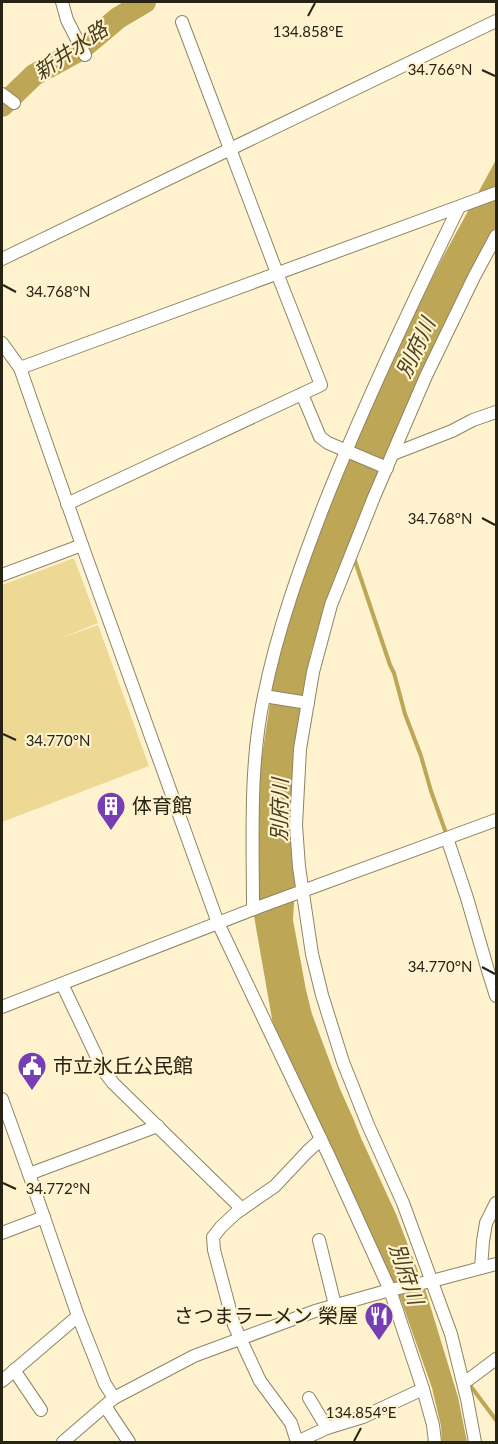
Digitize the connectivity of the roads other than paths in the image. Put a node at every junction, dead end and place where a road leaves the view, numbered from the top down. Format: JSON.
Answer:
{"nodes":[{"id":1,"x":62,"y":2,"type":"edge"},
{"id":2,"x":496,"y":21,"type":"edge"},
{"id":3,"x":182,"y":22,"type":"dead end"},
{"id":4,"x":85,"y":55,"type":"dead end"},
{"id":5,"x":2,"y":94,"type":"edge"},
{"id":6,"x":14,"y":103,"type":"dead end"},
{"id":7,"x":230,"y":148,"type":"junction"},
{"id":8,"x":496,"y":193,"type":"edge"},
{"id":9,"x":461,"y":206,"type":"junction"},
{"id":10,"x":496,"y":236,"type":"edge"},
{"id":11,"x":2,"y":259,"type":"edge"},
{"id":12,"x":277,"y":273,"type":"junction"},
{"id":13,"x":2,"y":343,"type":"edge"},
{"id":14,"x":20,"y":368,"type":"junction"},
{"id":15,"x":302,"y":394,"type":"junction"},
{"id":16,"x":496,"y":412,"type":"edge"},
{"id":17,"x":346,"y":450,"type":"junction"},
{"id":18,"x":393,"y":454,"type":"junction"},
{"id":19,"x":387,"y":468,"type":"junction"},
{"id":20,"x":67,"y":504,"type":"junction"},
{"id":21,"x":82,"y":545,"type":"junction"},
{"id":22,"x":2,"y":575,"type":"edge"},
{"id":23,"x":264,"y":696,"type":"junction"},
{"id":24,"x":308,"y":703,"type":"junction"},
{"id":25,"x":496,"y":820,"type":"edge"},
{"id":26,"x":447,"y":838,"type":"junction"},
{"id":27,"x":300,"y":893,"type":"junction"},
{"id":28,"x":256,"y":908,"type":"junction"},
{"id":29,"x":218,"y":923,"type":"junction"},
{"id":30,"x":62,"y":984,"type":"junction"},
{"id":31,"x":496,"y":996,"type":"edge"},
{"id":32,"x":2,"y":1007,"type":"edge"},
{"id":33,"x":2,"y":1099,"type":"edge"},
{"id":34,"x":158,"y":1126,"type":"junction"},
{"id":35,"x":321,"y":1139,"type":"junction"},
{"id":36,"x":29,"y":1174,"type":"junction"},
{"id":37,"x":496,"y":1203,"type":"edge"},
{"id":38,"x":242,"y":1209,"type":"junction"},
{"id":39,"x":44,"y":1217,"type":"junction"},
{"id":40,"x":2,"y":1233,"type":"edge"},
{"id":41,"x":319,"y":1240,"type":"dead end"},
{"id":42,"x":496,"y":1264,"type":"edge"},
{"id":43,"x":481,"y":1268,"type":"junction"},
{"id":44,"x":432,"y":1281,"type":"junction"},
{"id":45,"x":390,"y":1290,"type":"junction"},
{"id":46,"x":335,"y":1305,"type":"junction"},
{"id":47,"x":78,"y":1316,"type":"junction"},
{"id":48,"x":241,"y":1338,"type":"junction"},
{"id":49,"x":496,"y":1359,"type":"edge"},
{"id":50,"x":14,"y":1370,"type":"junction"},
{"id":51,"x":2,"y":1381,"type":"edge"},
{"id":52,"x":464,"y":1383,"type":"junction"},
{"id":53,"x":423,"y":1389,"type":"junction"},
{"id":54,"x":309,"y":1398,"type":"dead end"},
{"id":55,"x":110,"y":1402,"type":"junction"},
{"id":56,"x":41,"y":1410,"type":"dead end"},
{"id":57,"x":327,"y":1428,"type":"junction"},
{"id":58,"x":297,"y":1442,"type":"edge"},
{"id":59,"x":63,"y":1443,"type":"edge"},
{"id":60,"x":129,"y":1443,"type":"edge"},
{"id":61,"x":435,"y":1443,"type":"edge"},
{"id":62,"x":475,"y":1443,"type":"edge"}],
"edges":[{"from":1,"to":4,"type":"street"},
{"from":2,"to":7,"type":"street"},
{"from":3,"to":7,"type":"street"},
{"from":5,"to":6,"type":"street"},
{"from":7,"to":11,"type":"street"},
{"from":7,"to":12,"type":"street"},
{"from":8,"to":9,"type":"street"},
{"from":9,"to":12,"type":"street"},
{"from":9,"to":17,"type":"street"},
{"from":10,"to":18,"type":"street"},
{"from":12,"to":14,"type":"street"},
{"from":12,"to":15,"type":"street"},
{"from":13,"to":14,"type":"street"},
{"from":14,"to":20,"type":"street"},
{"from":15,"to":17,"type":"street"},
{"from":15,"to":20,"type":"street"},
{"from":16,"to":18,"type":"street"},
{"from":17,"to":19,"type":"street"},
{"from":17,"to":23,"type":"street"},
{"from":18,"to":19,"type":"street"},
{"from":19,"to":24,"type":"street"},
{"from":20,"to":21,"type":"street"},
{"from":21,"to":22,"type":"street"},
{"from":21,"to":29,"type":"street"},
{"from":23,"to":24,"type":"street"},
{"from":23,"to":28,"type":"street"},
{"from":24,"to":27,"type":"street"},
{"from":25,"to":26,"type":"street"},
{"from":26,"to":27,"type":"street"},
{"from":26,"to":31,"type":"street"},
{"from":27,"to":28,"type":"street"},
{"from":27,"to":44,"type":"street"},
{"from":28,"to":29,"type":"street"},
{"from":29,"to":30,"type":"street"},
{"from":29,"to":35,"type":"street"},
{"from":30,"to":32,"type":"street"},
{"from":30,"to":34,"type":"street"},
{"from":33,"to":36,"type":"street"},
{"from":34,"to":36,"type":"street"},
{"from":34,"to":38,"type":"street"},
{"from":35,"to":38,"type":"street"},
{"from":35,"to":45,"type":"street"},
{"from":36,"to":39,"type":"street"},
{"from":37,"to":43,"type":"street"},
{"from":38,"to":48,"type":"street"},
{"from":39,"to":40,"type":"street"},
{"from":39,"to":47,"type":"street"},
{"from":41,"to":46,"type":"street"},
{"from":42,"to":43,"type":"street"},
{"from":43,"to":44,"type":"street"},
{"from":44,"to":45,"type":"street"},
{"from":44,"to":52,"type":"street"},
{"from":45,"to":46,"type":"street"},
{"from":45,"to":53,"type":"street"},
{"from":46,"to":48,"type":"street"},
{"from":47,"to":50,"type":"street"},
{"from":47,"to":55,"type":"street"},
{"from":48,"to":55,"type":"street"},
{"from":48,"to":58,"type":"street"},
{"from":49,"to":52,"type":"street"},
{"from":50,"to":51,"type":"street"},
{"from":50,"to":56,"type":"street"},
{"from":52,"to":62,"type":"street"},
{"from":53,"to":57,"type":"street"},
{"from":53,"to":61,"type":"street"},
{"from":54,"to":57,"type":"street"},
{"from":55,"to":59,"type":"street"},
{"from":55,"to":60,"type":"street"},
{"from":57,"to":58,"type":"street"}]}
